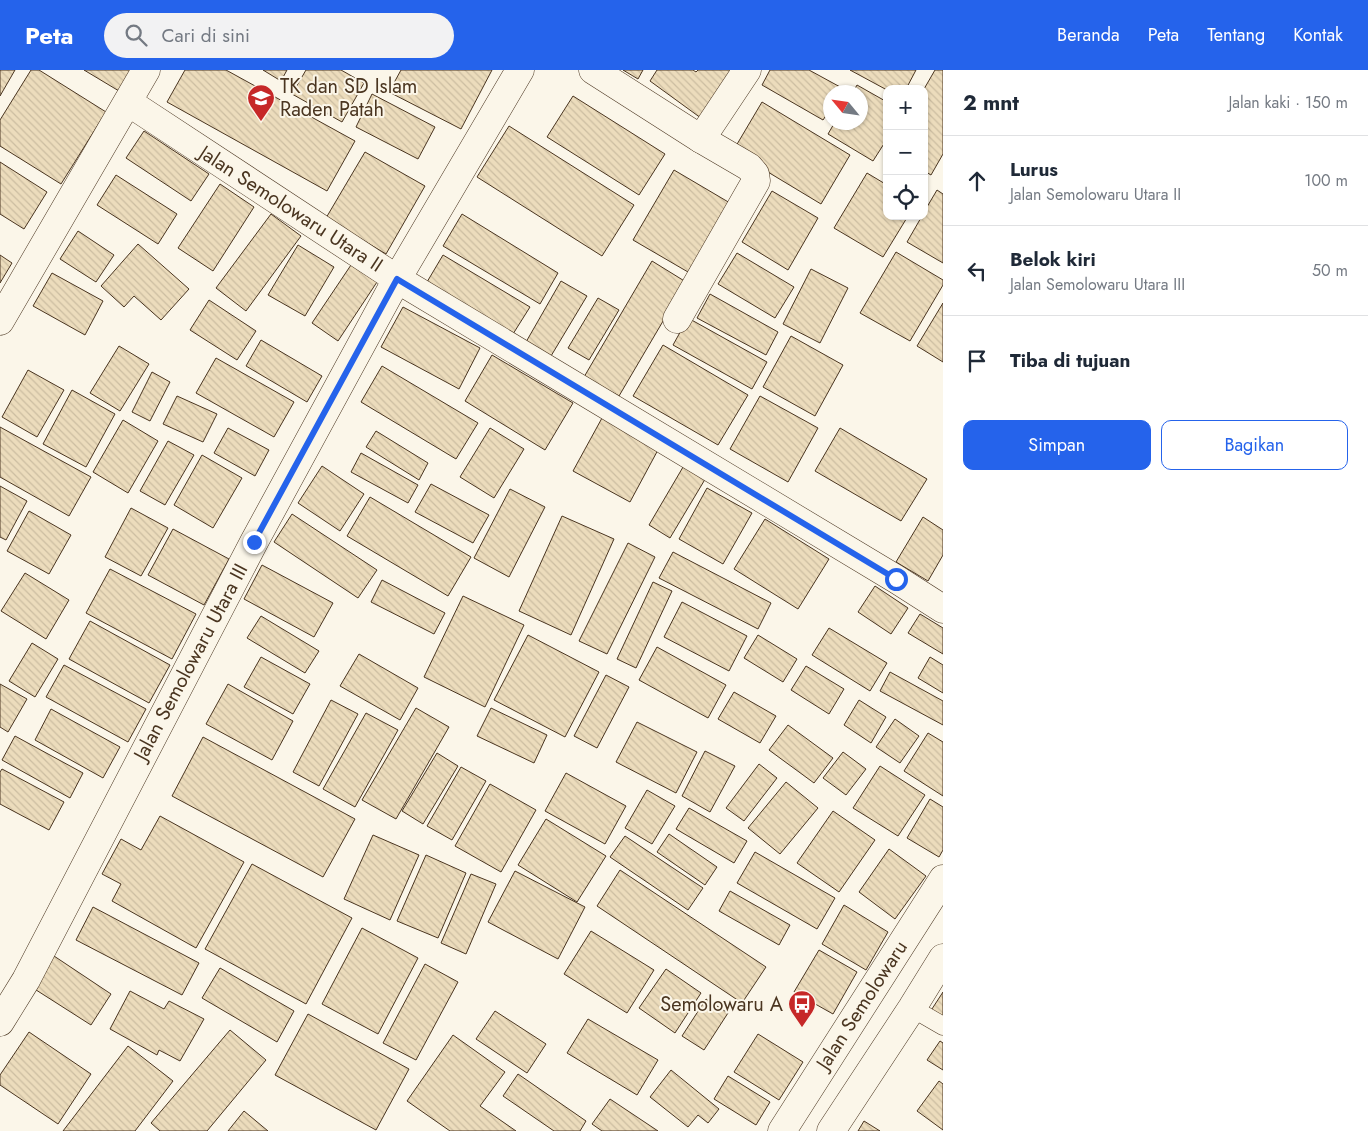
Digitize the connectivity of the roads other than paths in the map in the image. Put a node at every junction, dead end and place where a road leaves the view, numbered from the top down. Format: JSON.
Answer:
{"nodes":[{"id":1,"x":146,"y":70,"type":"edge"},
{"id":2,"x":520,"y":70,"type":"edge"},
{"id":3,"x":593,"y":70,"type":"edge"},
{"id":4,"x":747,"y":70,"type":"edge"},
{"id":5,"x":128,"y":102,"type":"junction"},
{"id":6,"x":701,"y":139,"type":"junction"},
{"id":7,"x":397,"y":279,"type":"junction"},
{"id":8,"x":677,"y":319,"type":"dead end"},
{"id":9,"x":0,"y":321,"type":"edge"},
{"id":10,"x":943,"y":609,"type":"edge"},
{"id":11,"x":943,"y":879,"type":"edge"},
{"id":12,"x":943,"y":958,"type":"edge"},
{"id":13,"x":912,"y":1008,"type":"junction"},
{"id":14,"x":0,"y":1022,"type":"edge"},
{"id":15,"x":943,"y":1026,"type":"edge"},
{"id":16,"x":797,"y":1105,"type":"junction"},
{"id":17,"x":832,"y":1130,"type":"edge"},
{"id":18,"x":782,"y":1131,"type":"edge"}],
"edges":[{"from":1,"to":5,"type":"street"},
{"from":2,"to":7,"type":"street","name":"Jalan Semolowaru Utara III"},
{"from":3,"to":6,"type":"street"},
{"from":4,"to":6,"type":"street"},
{"from":5,"to":7,"type":"street","name":"Jalan Semolowaru Utara II"},
{"from":5,"to":9,"type":"street"},
{"from":6,"to":8,"type":"street"},
{"from":7,"to":10,"type":"street","name":"Jalan Semolowaru Utara II"},
{"from":7,"to":14,"type":"street","name":"Jalan Semolowaru Utara III"},
{"from":11,"to":16,"type":"street","name":"Jalan Semolowaru"},
{"from":12,"to":13,"type":"street"},
{"from":13,"to":15,"type":"lane"},
{"from":13,"to":17,"type":"street"},
{"from":16,"to":17,"type":"street"},
{"from":16,"to":18,"type":"street","name":"Jalan Semolowaru"}]}
